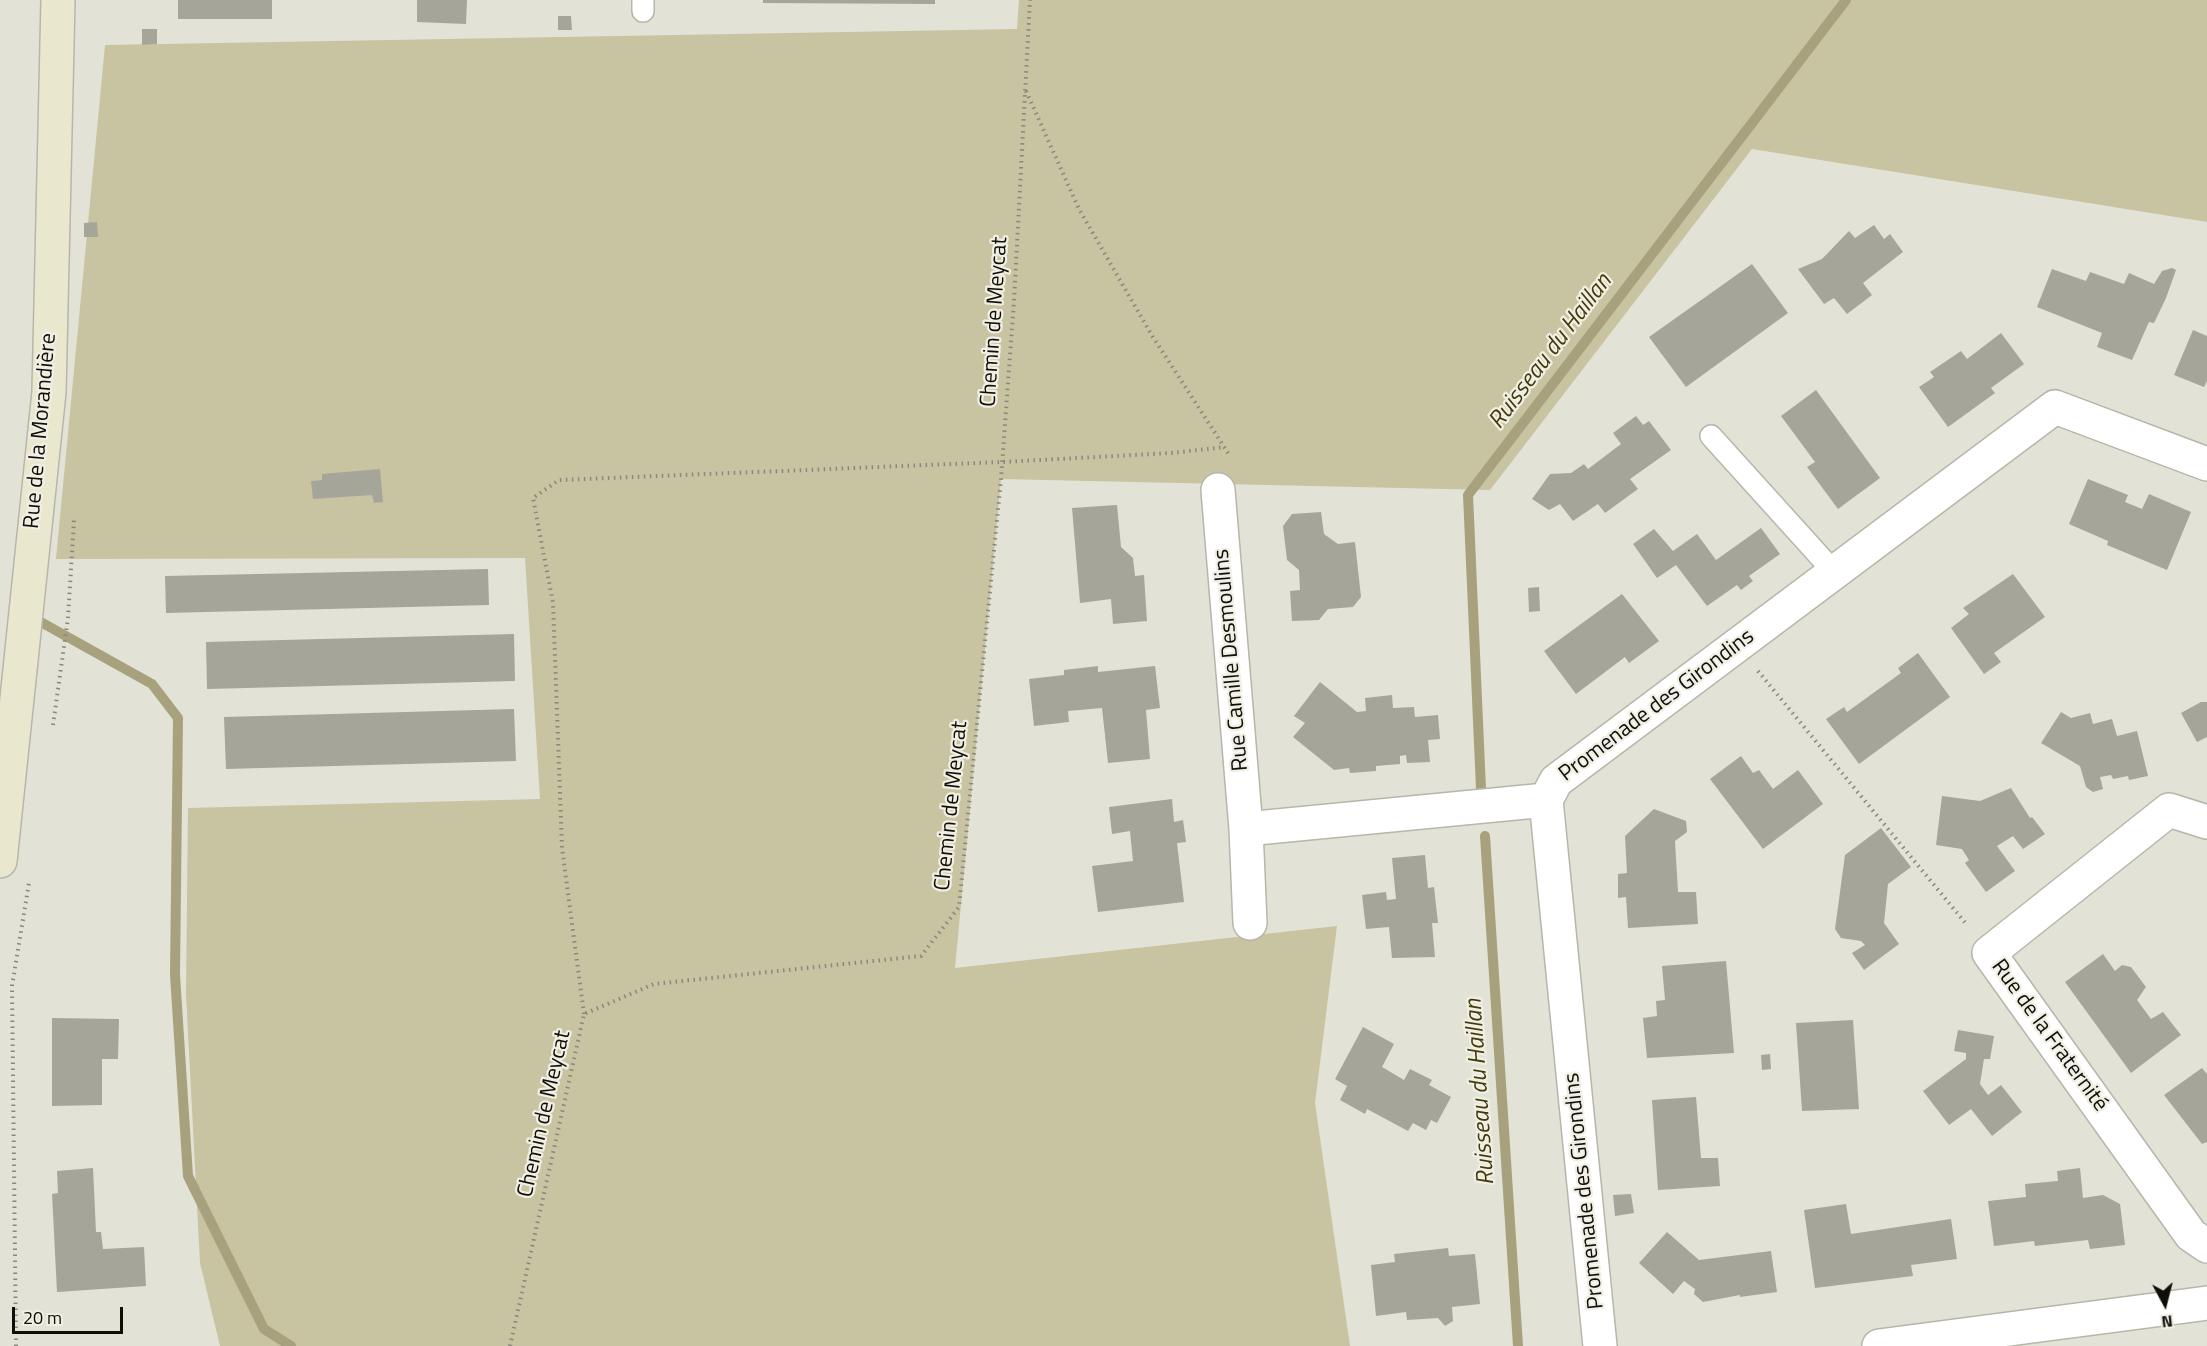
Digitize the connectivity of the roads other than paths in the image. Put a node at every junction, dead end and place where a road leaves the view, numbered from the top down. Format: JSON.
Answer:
{"nodes":[{"id":1,"x":58,"y":0,"type":"edge"},
{"id":2,"x":1711,"y":436,"type":"dead end"},
{"id":3,"x":2207,"y":464,"type":"edge"},
{"id":4,"x":1218,"y":490,"type":"road end"},
{"id":5,"x":1834,"y":572,"type":"junction"},
{"id":6,"x":1546,"y":800,"type":"junction"},
{"id":7,"x":2207,"y":822,"type":"edge"},
{"id":8,"x":1246,"y":830,"type":"junction"},
{"id":9,"x":0,"y":861,"type":"edge"},
{"id":10,"x":1250,"y":923,"type":"dead end"},
{"id":11,"x":2207,"y":1246,"type":"edge"},
{"id":12,"x":2207,"y":1303,"type":"edge"},
{"id":13,"x":1600,"y":1346,"type":"edge"},
{"id":14,"x":1879,"y":1346,"type":"edge"}],
"edges":[{"from":1,"to":9,"type":"street","name":"Rue de la Morandière"},
{"from":2,"to":5,"type":"lane"},
{"from":3,"to":5,"type":"street","name":"Promenade des Girondins"},
{"from":4,"to":8,"type":"street","name":"Rue Camille Desmoulins"},
{"from":5,"to":6,"type":"street","name":"Promenade des Girondins"},
{"from":6,"to":8,"type":"street"},
{"from":6,"to":13,"type":"street","name":"Promenade des Girondins"},
{"from":7,"to":11,"type":"street","name":"Rue de la Fraternité"},
{"from":8,"to":10,"type":"street","name":"Rue Camille Desmoulins"},
{"from":12,"to":14,"type":"street"}]}
